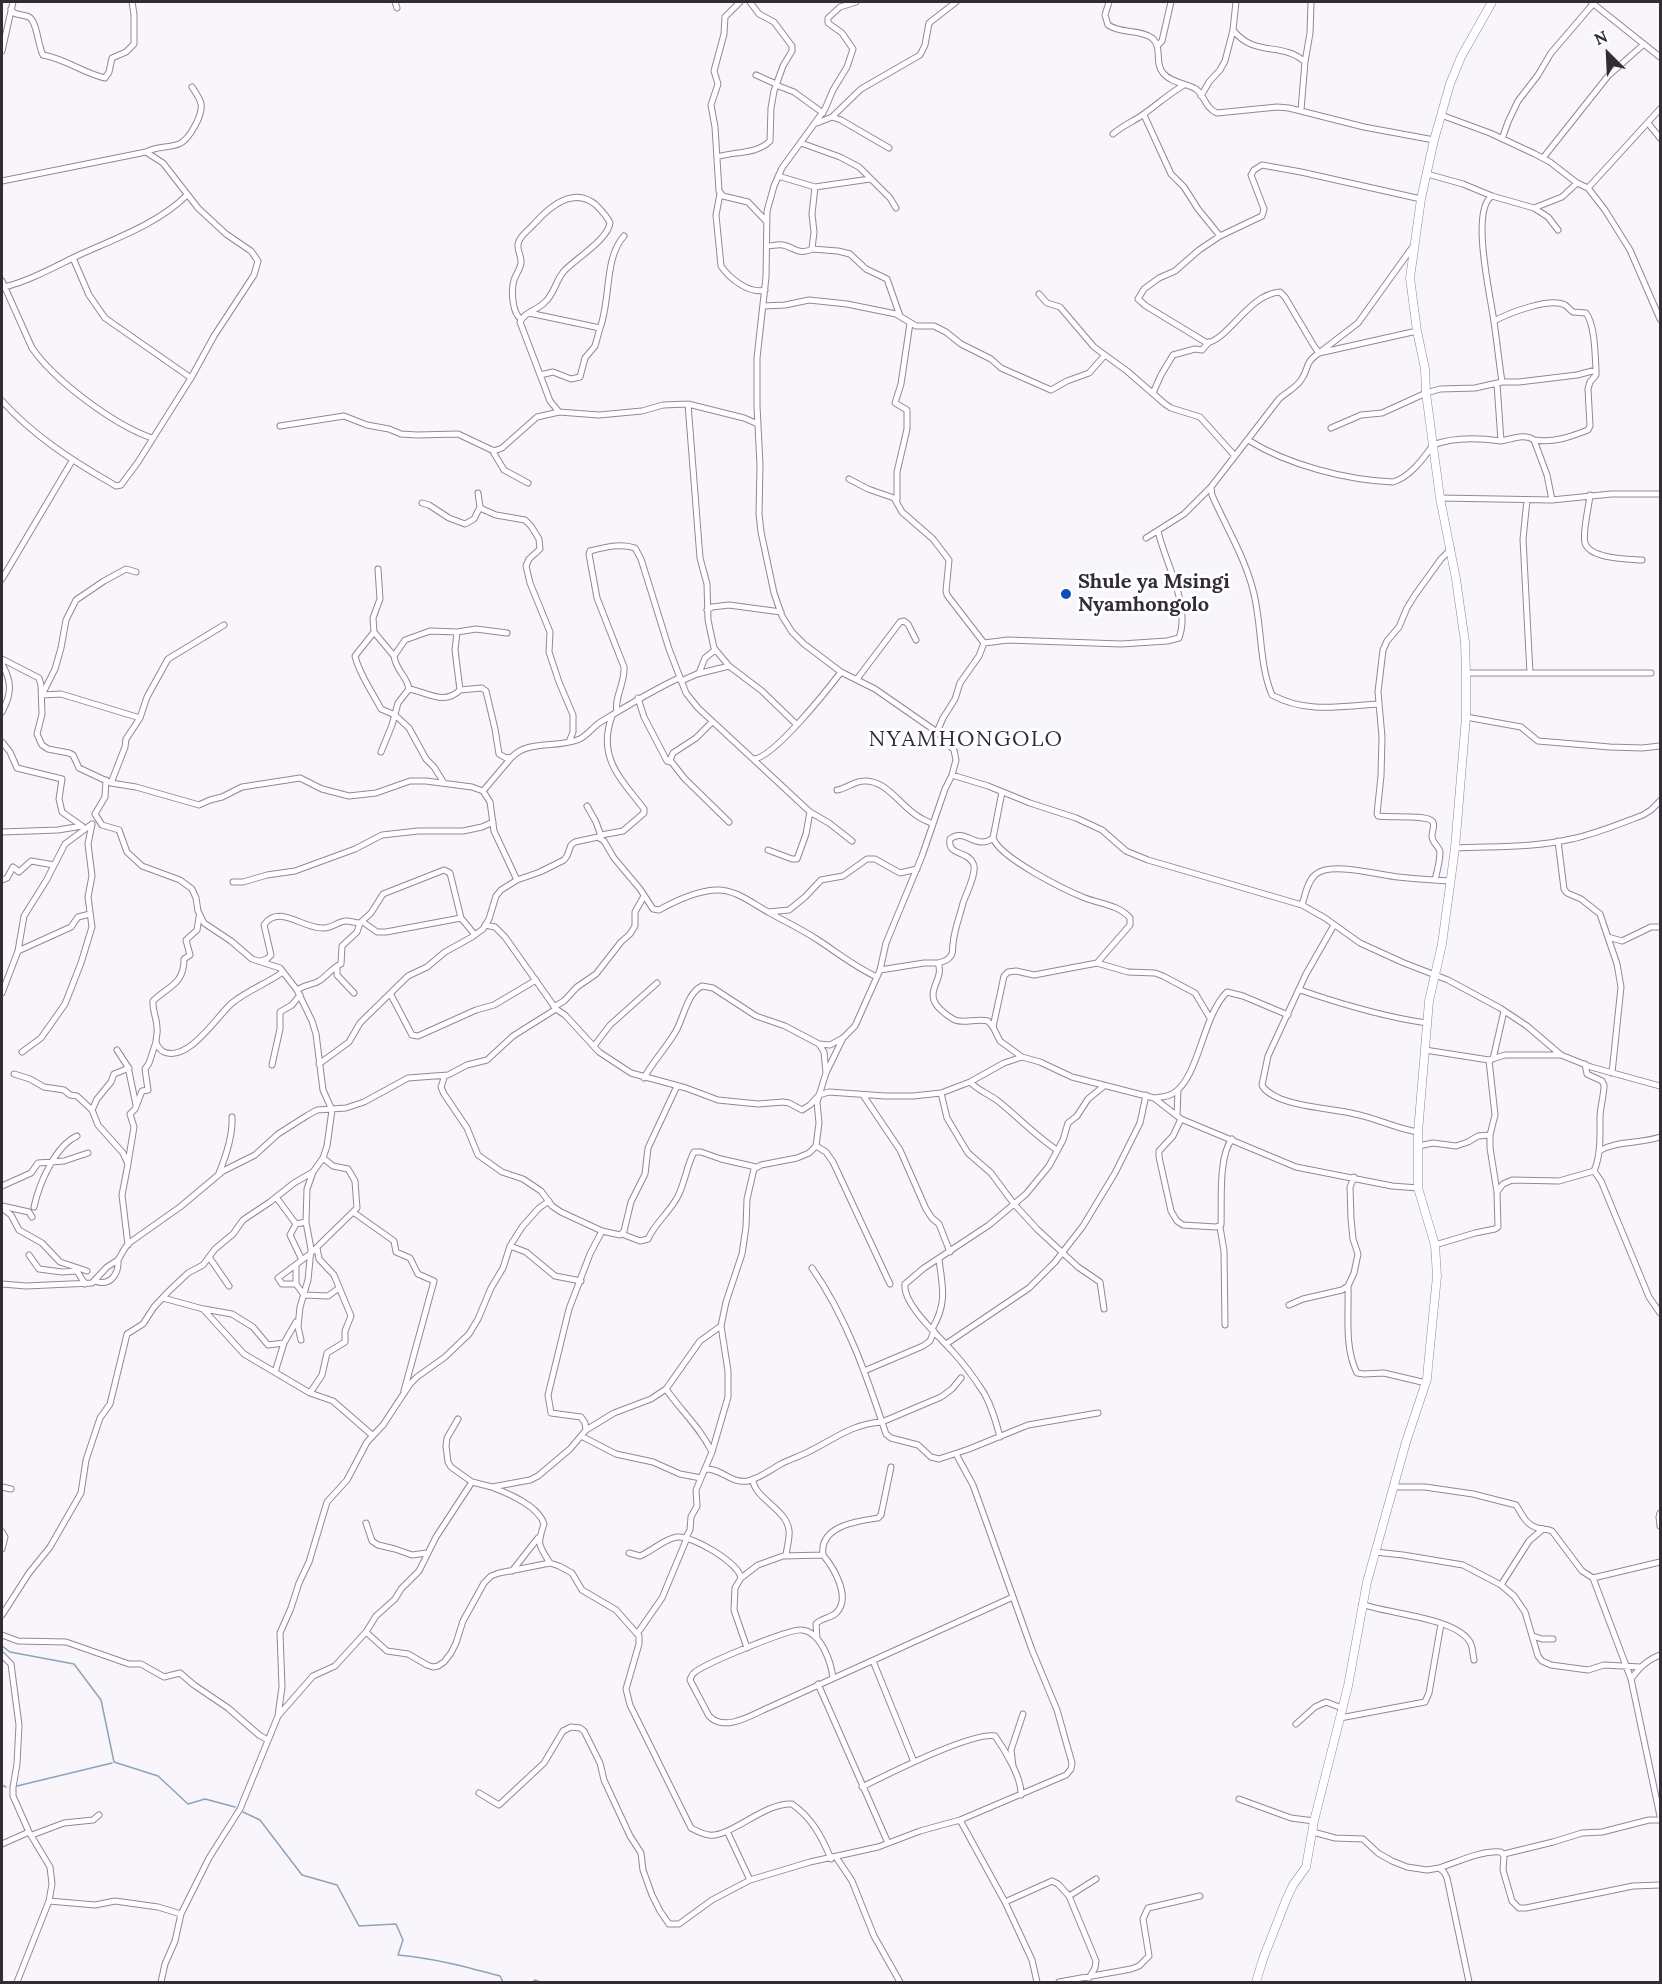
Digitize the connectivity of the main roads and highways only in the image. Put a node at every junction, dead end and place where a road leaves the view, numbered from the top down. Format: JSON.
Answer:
{"nodes":[{"id":1,"x":1492,"y":2,"type":"edge"},
{"id":2,"x":1256,"y":1983,"type":"edge"}],
"edges":[{"from":1,"to":2,"type":"main road"}]}
